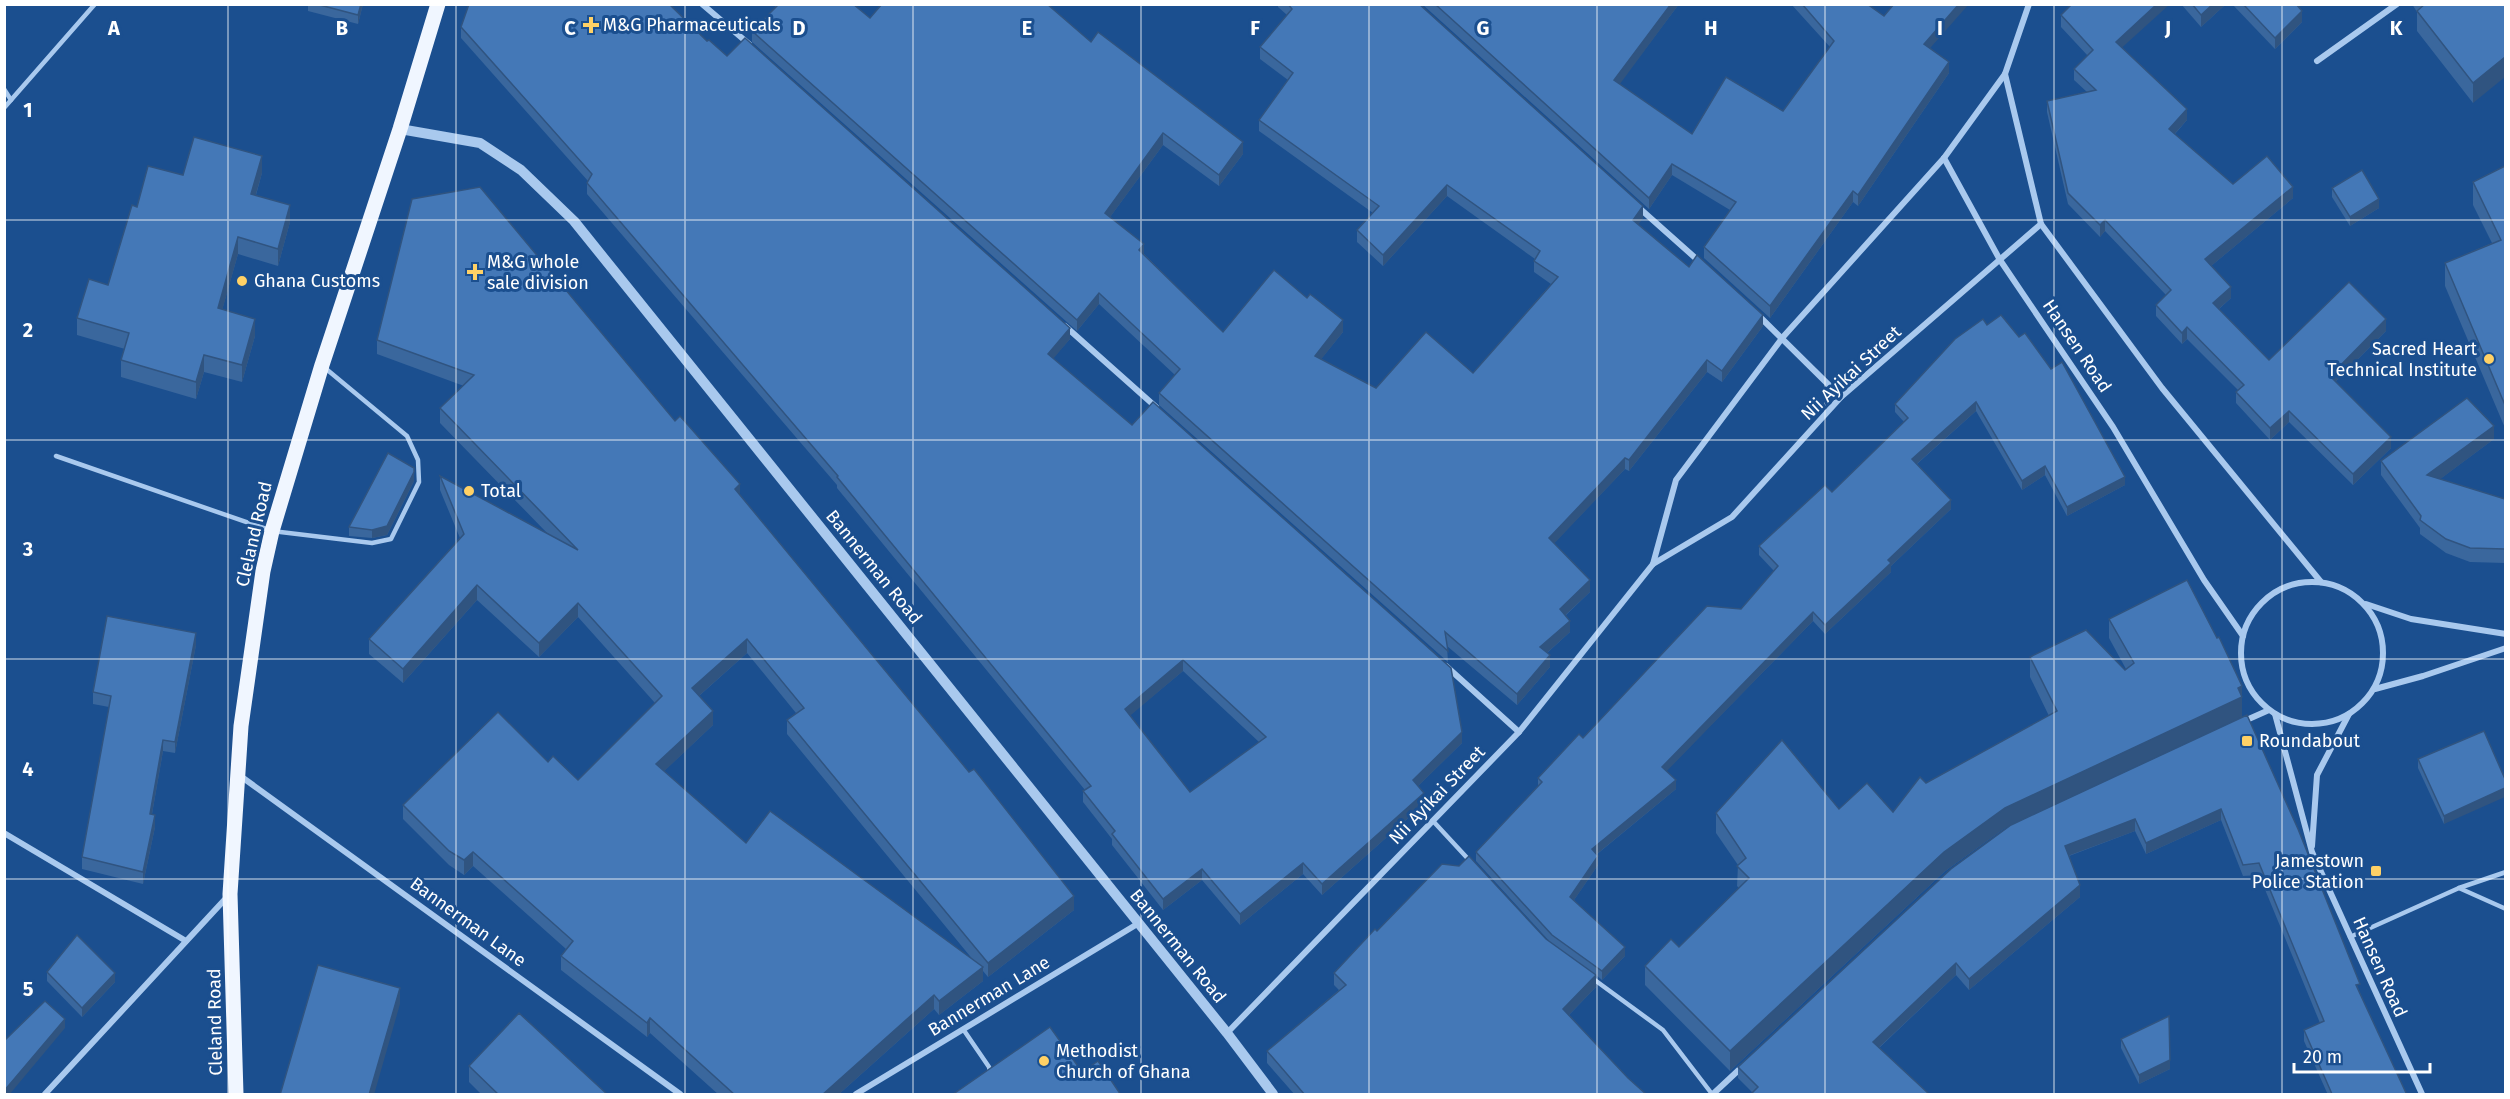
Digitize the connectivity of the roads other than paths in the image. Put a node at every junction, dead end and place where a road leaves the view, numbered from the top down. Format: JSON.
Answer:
{"nodes":[{"id":1,"x":95,"y":4,"type":"edge"},
{"id":2,"x":438,"y":4,"type":"edge"},
{"id":3,"x":702,"y":4,"type":"edge"},
{"id":4,"x":2029,"y":4,"type":"edge"},
{"id":5,"x":2397,"y":4,"type":"edge"},
{"id":6,"x":756,"y":51,"type":"edge"},
{"id":7,"x":2317,"y":61,"type":"dead end"},
{"id":8,"x":2006,"y":74,"type":"junction"},
{"id":9,"x":4,"y":89,"type":"edge"},
{"id":10,"x":11,"y":100,"type":"junction"},
{"id":11,"x":4,"y":108,"type":"edge"},
{"id":12,"x":400,"y":129,"type":"junction"},
{"id":13,"x":1944,"y":158,"type":"junction"},
{"id":14,"x":1634,"y":203,"type":"edge"},
{"id":15,"x":2041,"y":224,"type":"junction"},
{"id":16,"x":2000,"y":260,"type":"junction"},
{"id":17,"x":1704,"y":267,"type":"edge"},
{"id":18,"x":1748,"y":306,"type":"edge"},
{"id":19,"x":1058,"y":320,"type":"edge"},
{"id":20,"x":1783,"y":337,"type":"junction"},
{"id":21,"x":322,"y":365,"type":"junction"},
{"id":22,"x":1841,"y":397,"type":"junction"},
{"id":23,"x":1164,"y":415,"type":"edge"},
{"id":24,"x":56,"y":456,"type":"dead end"},
{"id":25,"x":272,"y":531,"type":"junction"},
{"id":26,"x":1653,"y":564,"type":"junction"},
{"id":27,"x":2321,"y":582,"type":"junction"},
{"id":28,"x":2365,"y":604,"type":"junction"},
{"id":29,"x":2505,"y":634,"type":"edge"},
{"id":30,"x":2242,"y":636,"type":"junction"},
{"id":31,"x":2505,"y":648,"type":"edge"},
{"id":32,"x":1439,"y":660,"type":"edge"},
{"id":33,"x":2375,"y":688,"type":"junction"},
{"id":34,"x":2272,"y":712,"type":"junction"},
{"id":35,"x":2350,"y":714,"type":"junction"},
{"id":36,"x":2231,"y":727,"type":"edge"},
{"id":37,"x":1519,"y":732,"type":"junction"},
{"id":38,"x":237,"y":774,"type":"junction"},
{"id":39,"x":1433,"y":821,"type":"junction"},
{"id":40,"x":4,"y":833,"type":"edge"},
{"id":41,"x":2312,"y":852,"type":"junction"},
{"id":42,"x":1472,"y":863,"type":"edge"},
{"id":43,"x":2505,"y":872,"type":"edge"},
{"id":44,"x":2459,"y":888,"type":"junction"},
{"id":45,"x":230,"y":894,"type":"junction"},
{"id":46,"x":2505,"y":909,"type":"edge"},
{"id":47,"x":1139,"y":923,"type":"junction"},
{"id":48,"x":2350,"y":937,"type":"junction"},
{"id":49,"x":186,"y":942,"type":"junction"},
{"id":50,"x":1587,"y":974,"type":"edge"},
{"id":51,"x":963,"y":1029,"type":"junction"},
{"id":52,"x":1227,"y":1033,"type":"junction"},
{"id":53,"x":1748,"y":1062,"type":"edge"},
{"id":54,"x":991,"y":1076,"type":"edge"},
{"id":55,"x":45,"y":1095,"type":"edge"},
{"id":56,"x":236,"y":1095,"type":"edge"},
{"id":57,"x":680,"y":1095,"type":"edge"},
{"id":58,"x":856,"y":1095,"type":"edge"},
{"id":59,"x":1273,"y":1095,"type":"edge"},
{"id":60,"x":1712,"y":1095,"type":"edge"},
{"id":61,"x":2422,"y":1095,"type":"edge"}],
"edges":[{"from":1,"to":10,"type":"lane"},
{"from":2,"to":12,"type":"main road","name":"Cleland Road"},
{"from":3,"to":6,"type":"street"},
{"from":4,"to":8,"type":"street"},
{"from":5,"to":7,"type":"street"},
{"from":8,"to":13,"type":"street"},
{"from":8,"to":15,"type":"street"},
{"from":9,"to":10,"type":"lane"},
{"from":10,"to":11,"type":"lane"},
{"from":12,"to":21,"type":"main road","name":"Cleland Road"},
{"from":12,"to":47,"type":"street","name":"Bannerman Road"},
{"from":13,"to":16,"type":"street","name":"Hansen Road"},
{"from":13,"to":20,"type":"street","name":"Nii Ayikai Street"},
{"from":14,"to":17,"type":"street"},
{"from":15,"to":16,"type":"street","name":"Nii Ayikai Street"},
{"from":15,"to":27,"type":"street"},
{"from":16,"to":22,"type":"street","name":"Nii Ayikai Street"},
{"from":16,"to":30,"type":"street","name":"Hansen Road"},
{"from":18,"to":20,"type":"street"},
{"from":19,"to":23,"type":"street"},
{"from":20,"to":22,"type":"street"},
{"from":20,"to":26,"type":"street","name":"Nii Ayikai Street"},
{"from":21,"to":25,"type":"main road","name":"Cleland Road"},
{"from":21,"to":25,"type":"lane"},
{"from":22,"to":26,"type":"street","name":"Nii Ayikai Street"},
{"from":24,"to":25,"type":"lane"},
{"from":25,"to":38,"type":"main road","name":"Cleland Road"},
{"from":26,"to":37,"type":"street","name":"Nii Ayikai Street"},
{"from":27,"to":28,"type":"street"},
{"from":27,"to":30,"type":"street"},
{"from":28,"to":29,"type":"street"},
{"from":28,"to":33,"type":"street"},
{"from":30,"to":34,"type":"street"},
{"from":31,"to":33,"type":"street"},
{"from":32,"to":37,"type":"street"},
{"from":33,"to":35,"type":"street"},
{"from":34,"to":35,"type":"street"},
{"from":34,"to":36,"type":"street"},
{"from":34,"to":41,"type":"street","name":"Hansen Road"},
{"from":35,"to":41,"type":"street","name":"Hansen Road"},
{"from":37,"to":39,"type":"street","name":"Nii Ayikai Street"},
{"from":38,"to":45,"type":"main road","name":"Cleland Road"},
{"from":38,"to":57,"type":"street","name":"Bannerman Lane"},
{"from":39,"to":42,"type":"lane"},
{"from":39,"to":52,"type":"street","name":"Nii Ayikai Street"},
{"from":40,"to":49,"type":"street"},
{"from":41,"to":48,"type":"street","name":"Hansen Road"},
{"from":43,"to":44,"type":"lane"},
{"from":44,"to":46,"type":"lane"},
{"from":44,"to":48,"type":"lane"},
{"from":45,"to":49,"type":"street"},
{"from":45,"to":56,"type":"main road","name":"Cleland Road"},
{"from":47,"to":51,"type":"street","name":"Bannerman Lane"},
{"from":47,"to":52,"type":"street","name":"Bannerman Road"},
{"from":48,"to":61,"type":"street","name":"Hansen Road"},
{"from":49,"to":55,"type":"street"},
{"from":50,"to":60,"type":"lane"},
{"from":51,"to":54,"type":"lane"},
{"from":51,"to":58,"type":"street","name":"Bannerman Lane"},
{"from":52,"to":59,"type":"street","name":"Bannerman Road"},
{"from":53,"to":60,"type":"street"}]}
